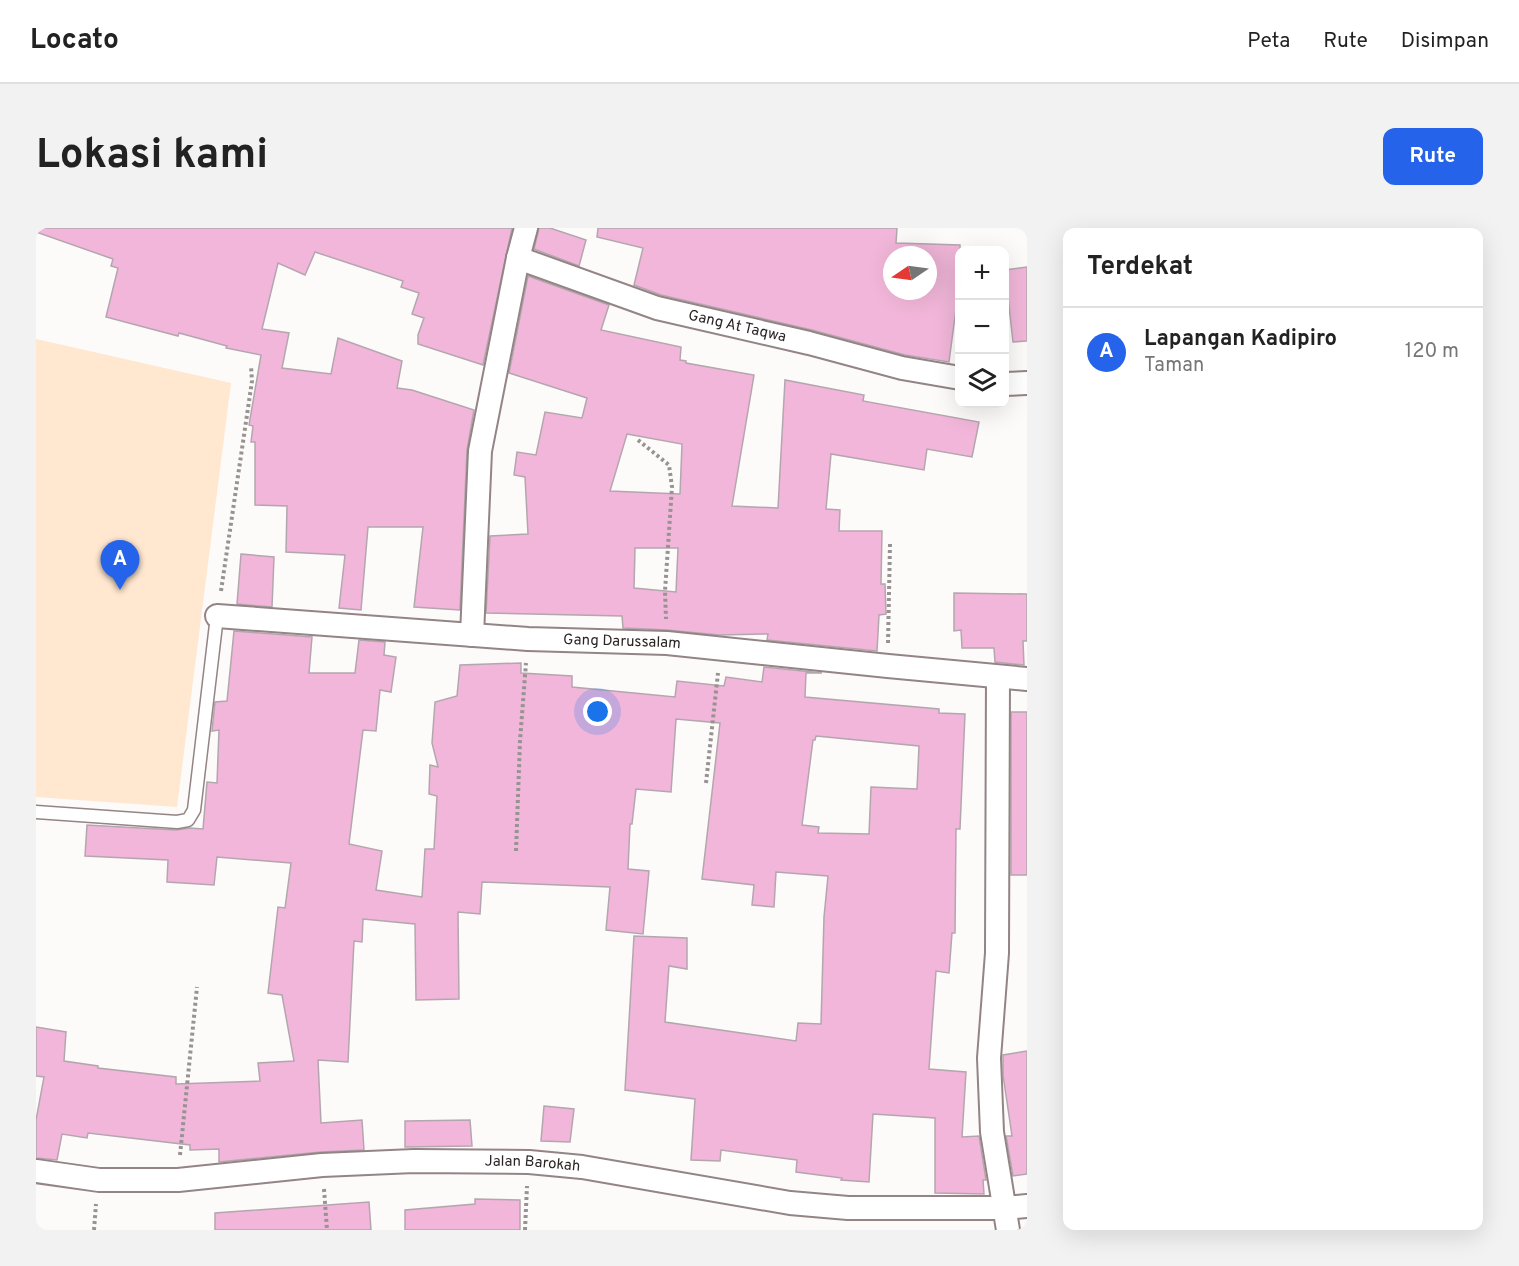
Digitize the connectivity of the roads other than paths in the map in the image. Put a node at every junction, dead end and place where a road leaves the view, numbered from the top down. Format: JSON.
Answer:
{"nodes":[{"id":1,"x":526,"y":228,"type":"edge"},
{"id":2,"x":518,"y":258,"type":"junction"},
{"id":3,"x":955,"y":377,"type":"edge"},
{"id":4,"x":1027,"y":383,"type":"edge"},
{"id":5,"x":1009,"y":384,"type":"edge"},
{"id":6,"x":217,"y":616,"type":"joint"},
{"id":7,"x":472,"y":635,"type":"junction"},
{"id":8,"x":998,"y":677,"type":"junction"},
{"id":9,"x":1027,"y":678,"type":"edge"},
{"id":10,"x":36,"y":812,"type":"edge"},
{"id":11,"x":36,"y":1171,"type":"edge"},
{"id":12,"x":1014,"y":1215,"type":"edge"}],
"edges":[{"from":1,"to":2,"type":"street"},
{"from":2,"to":3,"type":"street","name":"Gang At Taqwa"},
{"from":2,"to":7,"type":"street"},
{"from":4,"to":5,"type":"street"},
{"from":6,"to":7,"type":"street","name":"Gang Darussalam"},
{"from":6,"to":10,"type":"lane"},
{"from":7,"to":8,"type":"street","name":"Gang Darussalam"},
{"from":8,"to":9,"type":"street","name":"Gang Darussalam"},
{"from":8,"to":12,"type":"street"},
{"from":11,"to":12,"type":"street","name":"Jalan Barokah"}]}
